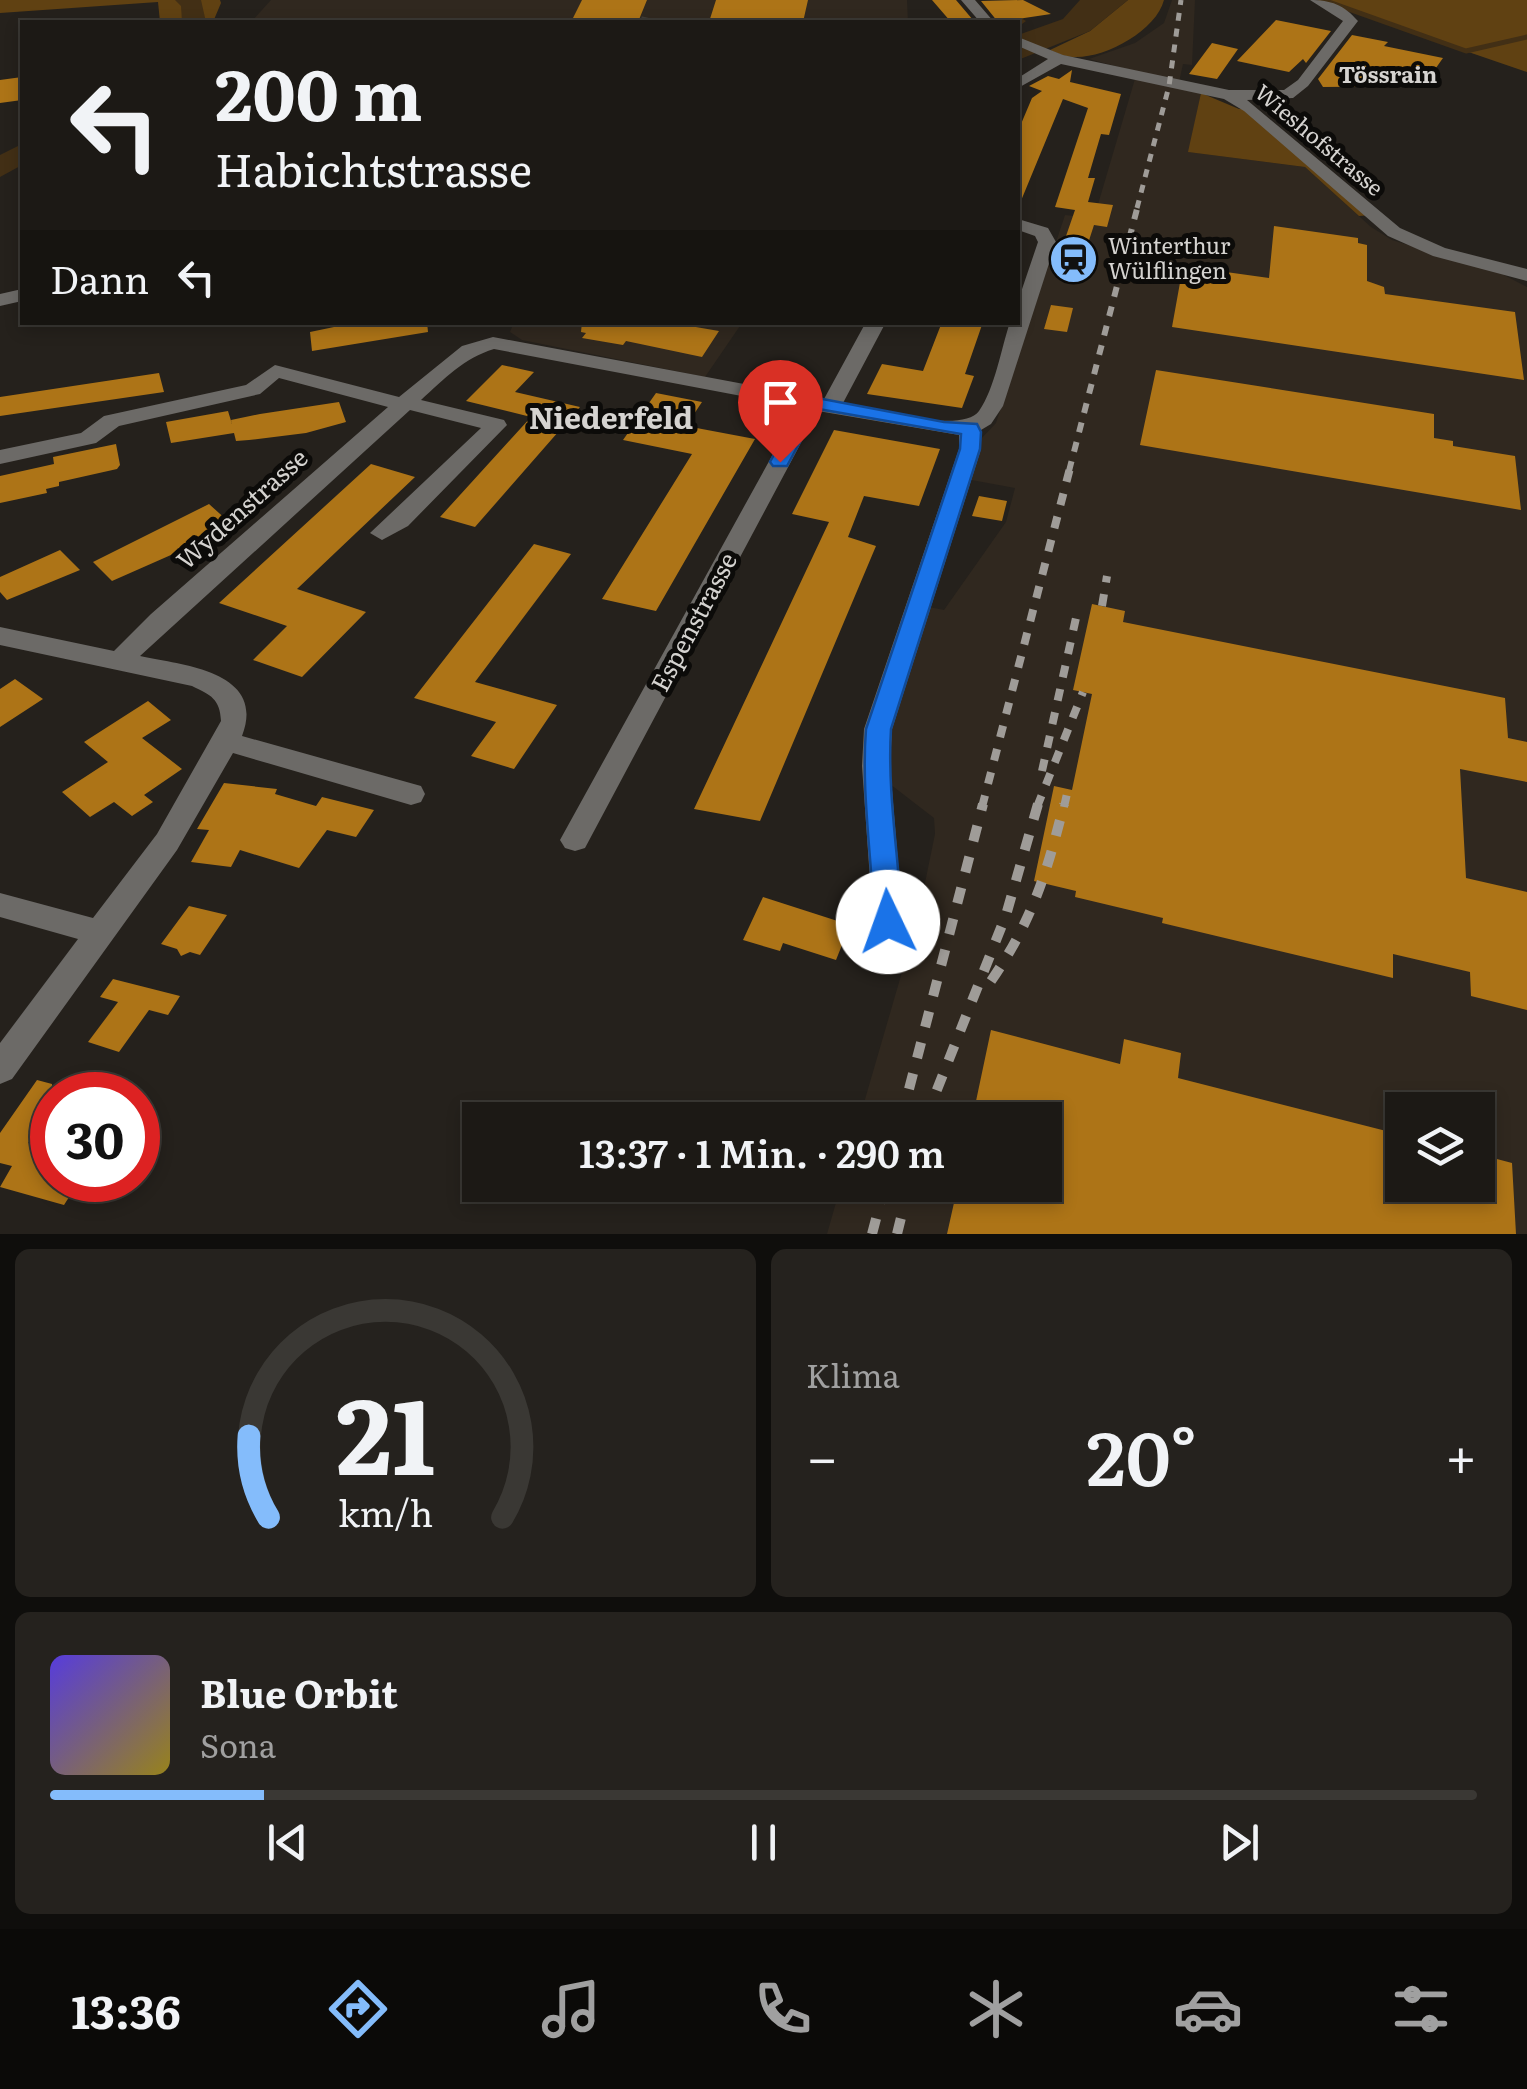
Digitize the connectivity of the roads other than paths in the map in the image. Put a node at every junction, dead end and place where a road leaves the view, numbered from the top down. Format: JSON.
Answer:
{"nodes":[{"id":1,"x":968,"y":0,"type":"edge"},
{"id":2,"x":1317,"y":0,"type":"edge"},
{"id":3,"x":984,"y":20,"type":"edge"},
{"id":4,"x":1020,"y":42,"type":"edge"},
{"id":5,"x":1051,"y":56,"type":"junction"},
{"id":6,"x":1020,"y":82,"type":"edge"},
{"id":7,"x":1229,"y":95,"type":"junction"},
{"id":8,"x":1020,"y":225,"type":"edge"},
{"id":9,"x":1527,"y":274,"type":"edge"},
{"id":10,"x":1020,"y":321,"type":"edge"},
{"id":11,"x":874,"y":325,"type":"edge"},
{"id":12,"x":1019,"y":325,"type":"edge"},
{"id":13,"x":496,"y":333,"type":"edge"},
{"id":14,"x":404,"y":403,"type":"junction"},
{"id":15,"x":821,"y":404,"type":"junction"},
{"id":16,"x":970,"y":428,"type":"junction"},
{"id":17,"x":0,"y":457,"type":"edge"},
{"id":18,"x":382,"y":533,"type":"dead end"},
{"id":19,"x":0,"y":636,"type":"edge"},
{"id":20,"x":121,"y":660,"type":"junction"},
{"id":21,"x":226,"y":741,"type":"junction"},
{"id":22,"x":411,"y":794,"type":"dead end"},
{"id":23,"x":574,"y":840,"type":"dead end"},
{"id":24,"x":0,"y":904,"type":"edge"},
{"id":25,"x":888,"y":922,"type":"dead end"},
{"id":26,"x":100,"y":934,"type":"junction"},
{"id":27,"x":0,"y":1069,"type":"edge"}],
"edges":[{"from":1,"to":3,"type":"street"},
{"from":2,"to":7,"type":"street"},
{"from":4,"to":5,"type":"street","name":"Wieshofstrasse"},
{"from":5,"to":6,"type":"street"},
{"from":5,"to":7,"type":"street","name":"Wieshofstrasse"},
{"from":7,"to":9,"type":"street","name":"Wieshofstrasse"},
{"from":8,"to":10,"type":"street"},
{"from":11,"to":15,"type":"street","name":"Espenstrasse"},
{"from":12,"to":16,"type":"street"},
{"from":13,"to":14,"type":"street","name":"Wydenstrasse"},
{"from":13,"to":15,"type":"street"},
{"from":14,"to":17,"type":"street"},
{"from":14,"to":18,"type":"street"},
{"from":14,"to":20,"type":"street","name":"Wydenstrasse"},
{"from":15,"to":16,"type":"street"},
{"from":15,"to":23,"type":"street","name":"Espenstrasse"},
{"from":16,"to":25,"type":"street"},
{"from":19,"to":20,"type":"street"},
{"from":20,"to":21,"type":"street"},
{"from":21,"to":22,"type":"street"},
{"from":21,"to":26,"type":"street"},
{"from":24,"to":26,"type":"street"},
{"from":26,"to":27,"type":"street"}]}
